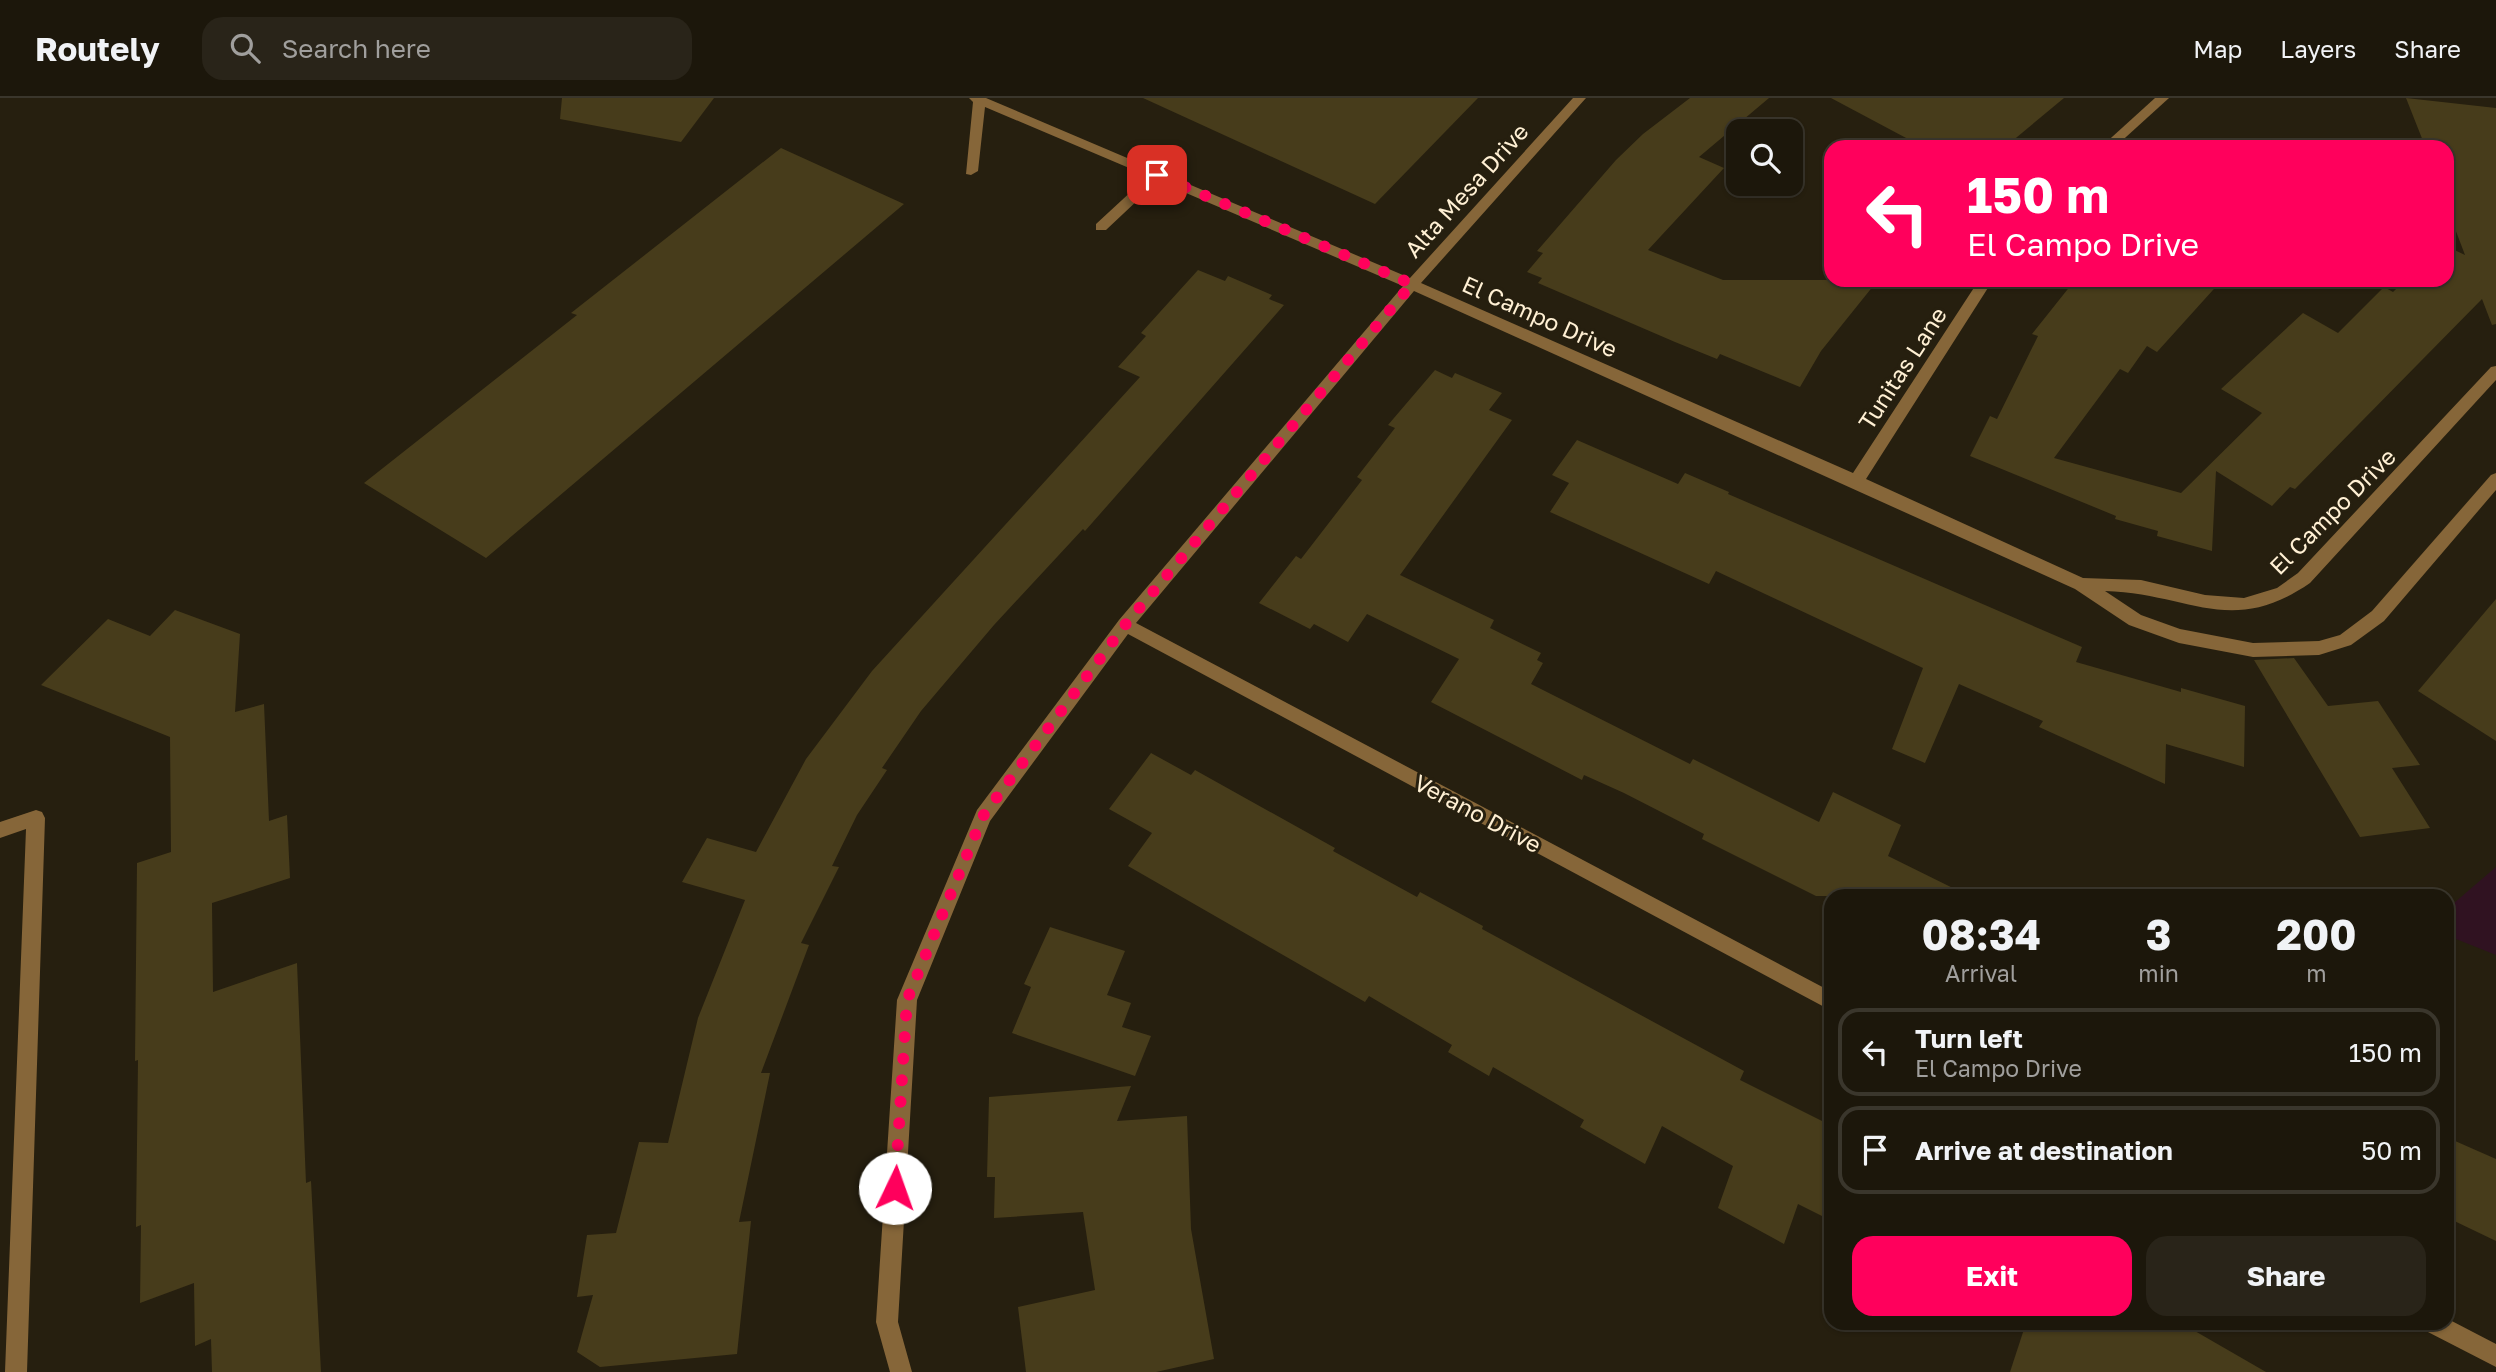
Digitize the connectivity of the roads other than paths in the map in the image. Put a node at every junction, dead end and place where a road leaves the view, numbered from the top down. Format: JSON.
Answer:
{"nodes":[{"id":1,"x":1580,"y":98,"type":"edge"},
{"id":2,"x":2163,"y":98,"type":"edge"},
{"id":3,"x":977,"y":99,"type":"edge"},
{"id":4,"x":2115,"y":140,"type":"edge"},
{"id":5,"x":971,"y":171,"type":"dead end"},
{"id":6,"x":1157,"y":175,"type":"junction"},
{"id":7,"x":1101,"y":227,"type":"dead end"},
{"id":8,"x":1412,"y":284,"type":"junction"},
{"id":9,"x":1981,"y":287,"type":"edge"},
{"id":10,"x":2496,"y":371,"type":"edge"},
{"id":11,"x":2496,"y":480,"type":"edge"},
{"id":12,"x":1856,"y":481,"type":"junction"},
{"id":13,"x":2081,"y":584,"type":"junction"},
{"id":14,"x":1125,"y":625,"type":"junction"},
{"id":15,"x":0,"y":830,"type":"edge"},
{"id":16,"x":1824,"y":998,"type":"edge"},
{"id":17,"x":2447,"y":1330,"type":"edge"},
{"id":18,"x":2496,"y":1356,"type":"edge"},
{"id":19,"x":16,"y":1372,"type":"edge"},
{"id":20,"x":901,"y":1372,"type":"edge"}],
"edges":[{"from":1,"to":8,"type":"street","name":"Alta Mesa Drive"},
{"from":2,"to":4,"type":"street"},
{"from":3,"to":5,"type":"street"},
{"from":3,"to":6,"type":"street","name":"El Campo Drive"},
{"from":6,"to":7,"type":"street"},
{"from":6,"to":8,"type":"street","name":"El Campo Drive"},
{"from":8,"to":12,"type":"street","name":"El Campo Drive"},
{"from":8,"to":14,"type":"street","name":"Alta Mesa Drive"},
{"from":9,"to":12,"type":"street","name":"Tunitas Lane"},
{"from":10,"to":13,"type":"street","name":"El Campo Drive"},
{"from":11,"to":13,"type":"street","name":"El Campo Drive"},
{"from":12,"to":13,"type":"street","name":"El Campo Drive"},
{"from":14,"to":16,"type":"street","name":"Verano Drive"},
{"from":14,"to":20,"type":"street","name":"Alta Mesa Drive"},
{"from":15,"to":19,"type":"street"},
{"from":17,"to":18,"type":"street"}]}
